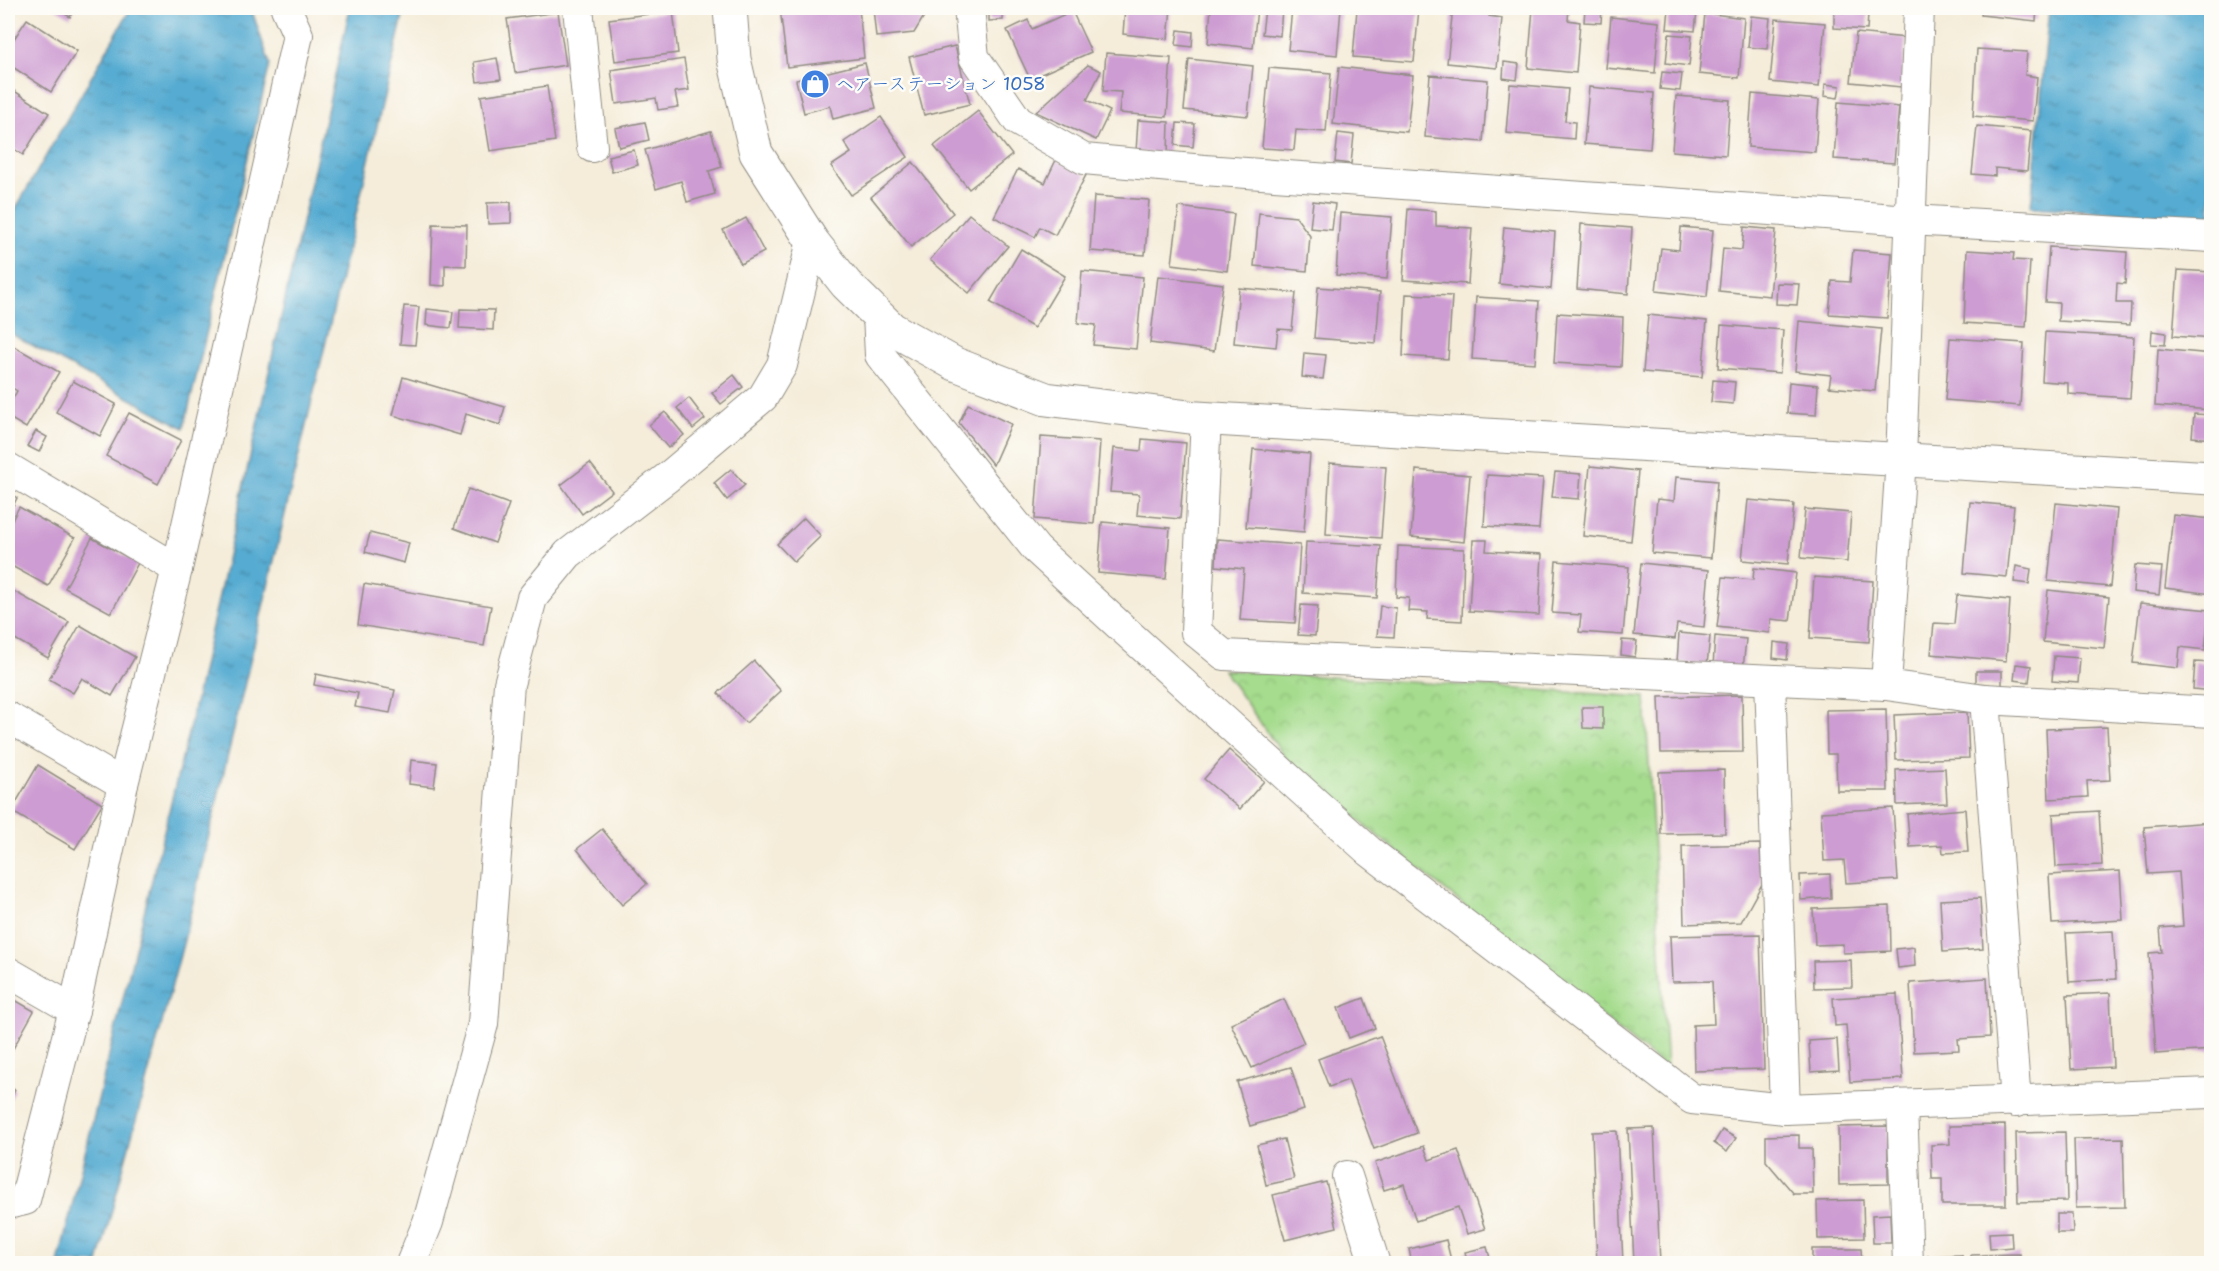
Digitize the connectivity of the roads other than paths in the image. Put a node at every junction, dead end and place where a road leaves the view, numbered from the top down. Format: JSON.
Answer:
{"nodes":[{"id":1,"x":286,"y":8,"type":"edge"},
{"id":2,"x":578,"y":8,"type":"edge"},
{"id":3,"x":730,"y":8,"type":"edge"},
{"id":4,"x":969,"y":8,"type":"edge"},
{"id":5,"x":1919,"y":8,"type":"edge"},
{"id":6,"x":592,"y":147,"type":"dead end"},
{"id":7,"x":1910,"y":220,"type":"junction"},
{"id":8,"x":2211,"y":237,"type":"edge"},
{"id":9,"x":812,"y":241,"type":"junction"},
{"id":10,"x":878,"y":315,"type":"junction"},
{"id":11,"x":1206,"y":418,"type":"junction"},
{"id":12,"x":1901,"y":458,"type":"junction"},
{"id":13,"x":8,"y":468,"type":"edge"},
{"id":14,"x":2211,"y":478,"type":"edge"},
{"id":15,"x":177,"y":569,"type":"junction"},
{"id":16,"x":1209,"y":643,"type":"junction"},
{"id":17,"x":1178,"y":679,"type":"junction"},
{"id":18,"x":1770,"y":680,"type":"junction"},
{"id":19,"x":1886,"y":685,"type":"junction"},
{"id":20,"x":1985,"y":699,"type":"junction"},
{"id":21,"x":2211,"y":712,"type":"edge"},
{"id":22,"x":8,"y":717,"type":"edge"},
{"id":23,"x":123,"y":784,"type":"junction"},
{"id":24,"x":8,"y":972,"type":"edge"},
{"id":25,"x":74,"y":1010,"type":"junction"},
{"id":26,"x":2211,"y":1093,"type":"edge"},
{"id":27,"x":2016,"y":1102,"type":"junction"},
{"id":28,"x":1902,"y":1106,"type":"junction"},
{"id":29,"x":1785,"y":1108,"type":"junction"},
{"id":30,"x":1347,"y":1176,"type":"dead end"},
{"id":31,"x":8,"y":1204,"type":"edge"},
{"id":32,"x":411,"y":1263,"type":"edge"},
{"id":33,"x":1376,"y":1263,"type":"edge"},
{"id":34,"x":1908,"y":1263,"type":"edge"}],
"edges":[{"from":1,"to":15,"type":"street"},
{"from":2,"to":6,"type":"street"},
{"from":3,"to":9,"type":"street"},
{"from":4,"to":7,"type":"street"},
{"from":5,"to":7,"type":"street"},
{"from":7,"to":8,"type":"street"},
{"from":7,"to":12,"type":"street"},
{"from":9,"to":10,"type":"street"},
{"from":9,"to":32,"type":"street"},
{"from":10,"to":11,"type":"street"},
{"from":10,"to":17,"type":"street"},
{"from":11,"to":12,"type":"street"},
{"from":11,"to":16,"type":"street"},
{"from":12,"to":14,"type":"street"},
{"from":12,"to":19,"type":"street"},
{"from":13,"to":15,"type":"street"},
{"from":15,"to":23,"type":"street"},
{"from":16,"to":17,"type":"street"},
{"from":16,"to":18,"type":"street"},
{"from":17,"to":29,"type":"street"},
{"from":18,"to":19,"type":"street"},
{"from":18,"to":29,"type":"street"},
{"from":19,"to":20,"type":"street"},
{"from":20,"to":21,"type":"street"},
{"from":20,"to":27,"type":"street"},
{"from":22,"to":23,"type":"street"},
{"from":23,"to":25,"type":"street"},
{"from":24,"to":25,"type":"street"},
{"from":25,"to":31,"type":"street"},
{"from":26,"to":27,"type":"street"},
{"from":27,"to":28,"type":"street"},
{"from":28,"to":29,"type":"street"},
{"from":28,"to":34,"type":"street"},
{"from":30,"to":33,"type":"street"}]}
